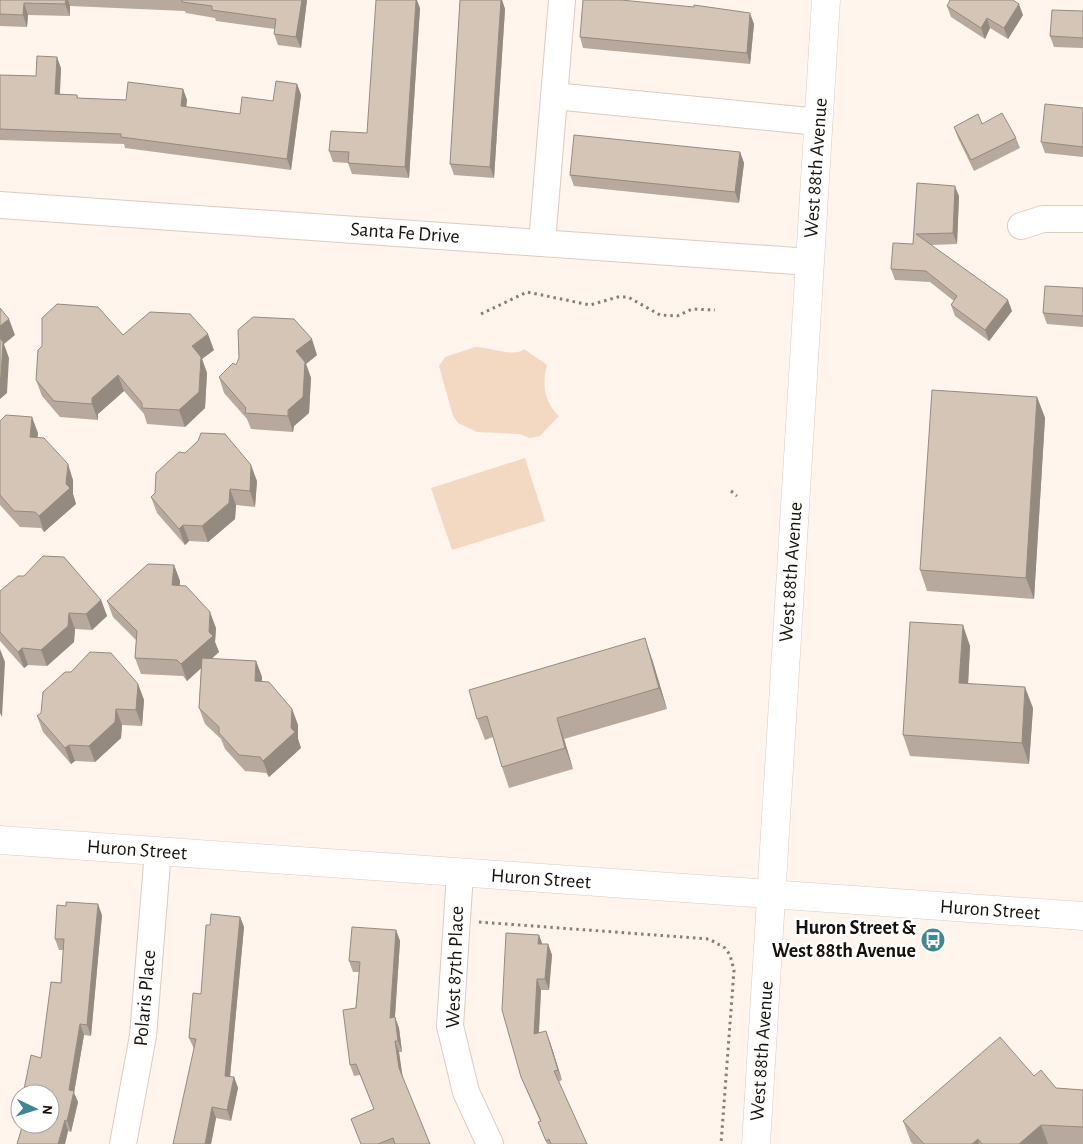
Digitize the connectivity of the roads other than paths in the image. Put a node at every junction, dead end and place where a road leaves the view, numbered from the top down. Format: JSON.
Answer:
{"nodes":[{"id":1,"x":562,"y":0,"type":"edge"},
{"id":2,"x":826,"y":0,"type":"edge"},
{"id":3,"x":554,"y":96,"type":"junction"},
{"id":4,"x":819,"y":122,"type":"junction"},
{"id":5,"x":0,"y":205,"type":"edge"},
{"id":6,"x":1083,"y":219,"type":"edge"},
{"id":7,"x":1021,"y":226,"type":"dead end"},
{"id":8,"x":542,"y":243,"type":"junction"},
{"id":9,"x":810,"y":262,"type":"junction"},
{"id":10,"x":0,"y":840,"type":"edge"},
{"id":11,"x":158,"y":851,"type":"junction"},
{"id":12,"x":460,"y":873,"type":"junction"},
{"id":13,"x":772,"y":896,"type":"junction"},
{"id":14,"x":1083,"y":916,"type":"edge"},
{"id":15,"x":123,"y":1144,"type":"edge"},
{"id":16,"x":490,"y":1144,"type":"edge"},
{"id":17,"x":756,"y":1144,"type":"edge"}],
"edges":[{"from":1,"to":3,"type":"street"},
{"from":2,"to":4,"type":"main road","name":"West 88th Avenue"},
{"from":3,"to":4,"type":"street"},
{"from":3,"to":8,"type":"street"},
{"from":4,"to":9,"type":"main road","name":"West 88th Avenue"},
{"from":5,"to":8,"type":"street","name":"Santa Fe Drive"},
{"from":6,"to":7,"type":"street"},
{"from":8,"to":9,"type":"street","name":"Santa Fe Drive"},
{"from":9,"to":13,"type":"main road","name":"West 88th Avenue"},
{"from":10,"to":11,"type":"main road","name":"Huron Street"},
{"from":11,"to":12,"type":"main road","name":"Huron Street"},
{"from":11,"to":15,"type":"street","name":"Polaris Place"},
{"from":12,"to":13,"type":"main road","name":"Huron Street"},
{"from":12,"to":16,"type":"street","name":"West 87th Place"},
{"from":13,"to":14,"type":"main road","name":"Huron Street"},
{"from":13,"to":17,"type":"main road","name":"West 88th Avenue"}]}
